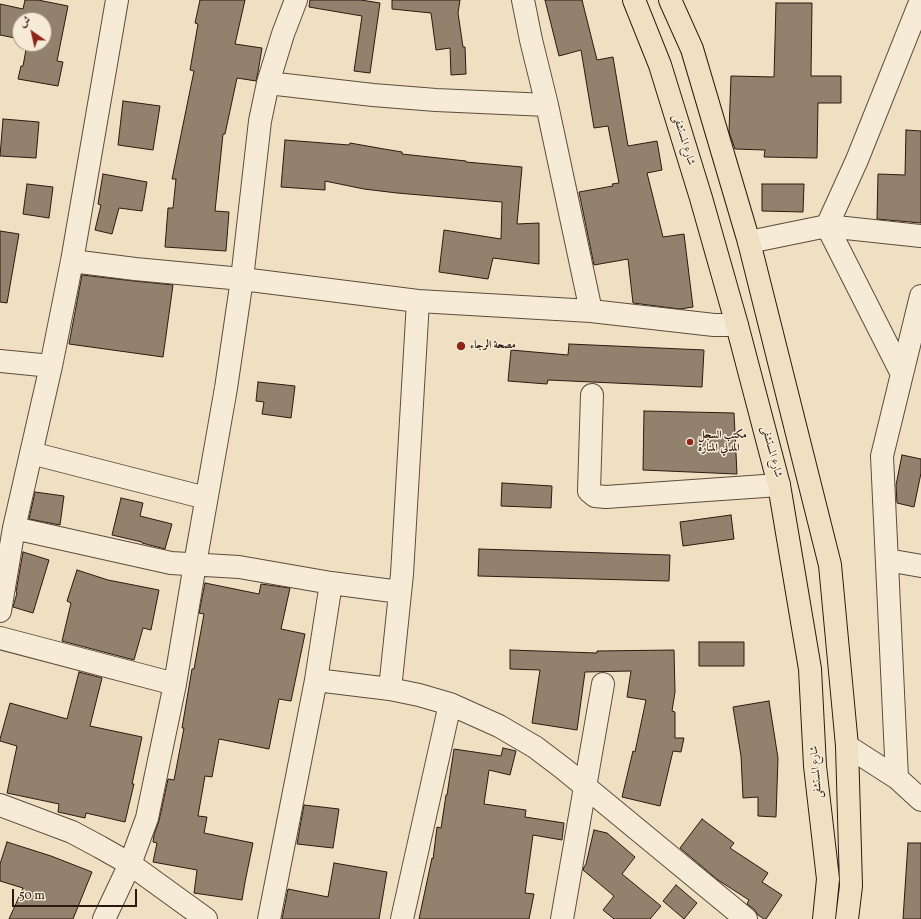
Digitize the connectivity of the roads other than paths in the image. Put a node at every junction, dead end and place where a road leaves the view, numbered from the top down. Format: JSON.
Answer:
{"nodes":[{"id":1,"x":117,"y":0,"type":"edge"},
{"id":2,"x":296,"y":0,"type":"edge"},
{"id":3,"x":522,"y":0,"type":"edge"},
{"id":4,"x":634,"y":0,"type":"edge"},
{"id":5,"x":670,"y":0,"type":"edge"},
{"id":6,"x":921,"y":0,"type":"edge"},
{"id":7,"x":268,"y":83,"type":"junction"},
{"id":8,"x":547,"y":105,"type":"junction"},
{"id":9,"x":827,"y":226,"type":"junction"},
{"id":10,"x":921,"y":236,"type":"edge"},
{"id":11,"x":749,"y":242,"type":"junction"},
{"id":12,"x":72,"y":261,"type":"junction"},
{"id":13,"x":242,"y":279,"type":"junction"},
{"id":14,"x":921,"y":296,"type":"edge"},
{"id":15,"x":418,"y":301,"type":"junction"},
{"id":16,"x":591,"y":311,"type":"junction"},
{"id":17,"x":737,"y":325,"type":"junction"},
{"id":18,"x":0,"y":361,"type":"edge"},
{"id":19,"x":51,"y":366,"type":"junction"},
{"id":20,"x":902,"y":374,"type":"junction"},
{"id":21,"x":592,"y":395,"type":"dead end"},
{"id":22,"x":31,"y":453,"type":"junction"},
{"id":23,"x":779,"y":485,"type":"junction"},
{"id":24,"x":206,"y":498,"type":"junction"},
{"id":25,"x":14,"y":528,"type":"junction"},
{"id":26,"x":887,"y":560,"type":"junction"},
{"id":27,"x":194,"y":564,"type":"junction"},
{"id":28,"x":921,"y":566,"type":"edge"},
{"id":29,"x":331,"y":583,"type":"junction"},
{"id":30,"x":400,"y":592,"type":"junction"},
{"id":31,"x":0,"y":611,"type":"edge"},
{"id":32,"x":0,"y":638,"type":"edge"},
{"id":33,"x":316,"y":680,"type":"junction"},
{"id":34,"x":175,"y":684,"type":"junction"},
{"id":35,"x":603,"y":684,"type":"dead end"},
{"id":36,"x":390,"y":689,"type":"junction"},
{"id":37,"x":450,"y":704,"type":"junction"},
{"id":38,"x":847,"y":746,"type":"junction"},
{"id":39,"x":897,"y":778,"type":"junction"},
{"id":40,"x":585,"y":786,"type":"junction"},
{"id":41,"x":921,"y":800,"type":"edge"},
{"id":42,"x":0,"y":806,"type":"edge"},
{"id":43,"x":130,"y":864,"type":"junction"},
{"id":44,"x":104,"y":919,"type":"edge"},
{"id":45,"x":206,"y":919,"type":"edge"},
{"id":46,"x":269,"y":919,"type":"edge"},
{"id":47,"x":402,"y":919,"type":"edge"},
{"id":48,"x":562,"y":919,"type":"edge"},
{"id":49,"x":746,"y":919,"type":"edge"},
{"id":50,"x":824,"y":919,"type":"edge"},
{"id":51,"x":847,"y":919,"type":"edge"}],
"edges":[{"from":1,"to":12,"type":"street"},
{"from":2,"to":7,"type":"street"},
{"from":3,"to":8,"type":"street"},
{"from":4,"to":17,"type":"main road","name":"شارع المستشفى"},
{"from":5,"to":11,"type":"main road"},
{"from":6,"to":9,"type":"street"},
{"from":7,"to":8,"type":"street"},
{"from":7,"to":13,"type":"street"},
{"from":8,"to":16,"type":"street"},
{"from":9,"to":10,"type":"street"},
{"from":9,"to":11,"type":"street"},
{"from":9,"to":20,"type":"street"},
{"from":11,"to":38,"type":"main road"},
{"from":12,"to":13,"type":"street"},
{"from":12,"to":19,"type":"street"},
{"from":13,"to":15,"type":"street"},
{"from":13,"to":24,"type":"street"},
{"from":14,"to":20,"type":"street"},
{"from":15,"to":16,"type":"street"},
{"from":15,"to":30,"type":"street"},
{"from":16,"to":17,"type":"street"},
{"from":17,"to":23,"type":"main road","name":"شارع المستشفى"},
{"from":18,"to":19,"type":"street"},
{"from":19,"to":22,"type":"street"},
{"from":20,"to":26,"type":"street"},
{"from":21,"to":23,"type":"street"},
{"from":22,"to":24,"type":"street"},
{"from":22,"to":25,"type":"street"},
{"from":23,"to":50,"type":"main road","name":"شارع المستشفى"},
{"from":24,"to":27,"type":"street"},
{"from":25,"to":27,"type":"street"},
{"from":25,"to":31,"type":"street"},
{"from":26,"to":28,"type":"street"},
{"from":26,"to":39,"type":"street"},
{"from":27,"to":29,"type":"street"},
{"from":27,"to":34,"type":"street"},
{"from":29,"to":30,"type":"street"},
{"from":29,"to":33,"type":"street"},
{"from":30,"to":36,"type":"street"},
{"from":32,"to":34,"type":"street"},
{"from":33,"to":36,"type":"street"},
{"from":33,"to":46,"type":"street"},
{"from":34,"to":43,"type":"street"},
{"from":35,"to":40,"type":"street"},
{"from":36,"to":37,"type":"street"},
{"from":37,"to":40,"type":"street"},
{"from":37,"to":47,"type":"street"},
{"from":38,"to":39,"type":"street"},
{"from":38,"to":51,"type":"main road"},
{"from":39,"to":41,"type":"street"},
{"from":40,"to":48,"type":"street"},
{"from":40,"to":49,"type":"street"},
{"from":42,"to":43,"type":"street"},
{"from":43,"to":44,"type":"street"},
{"from":43,"to":45,"type":"street"}]}
